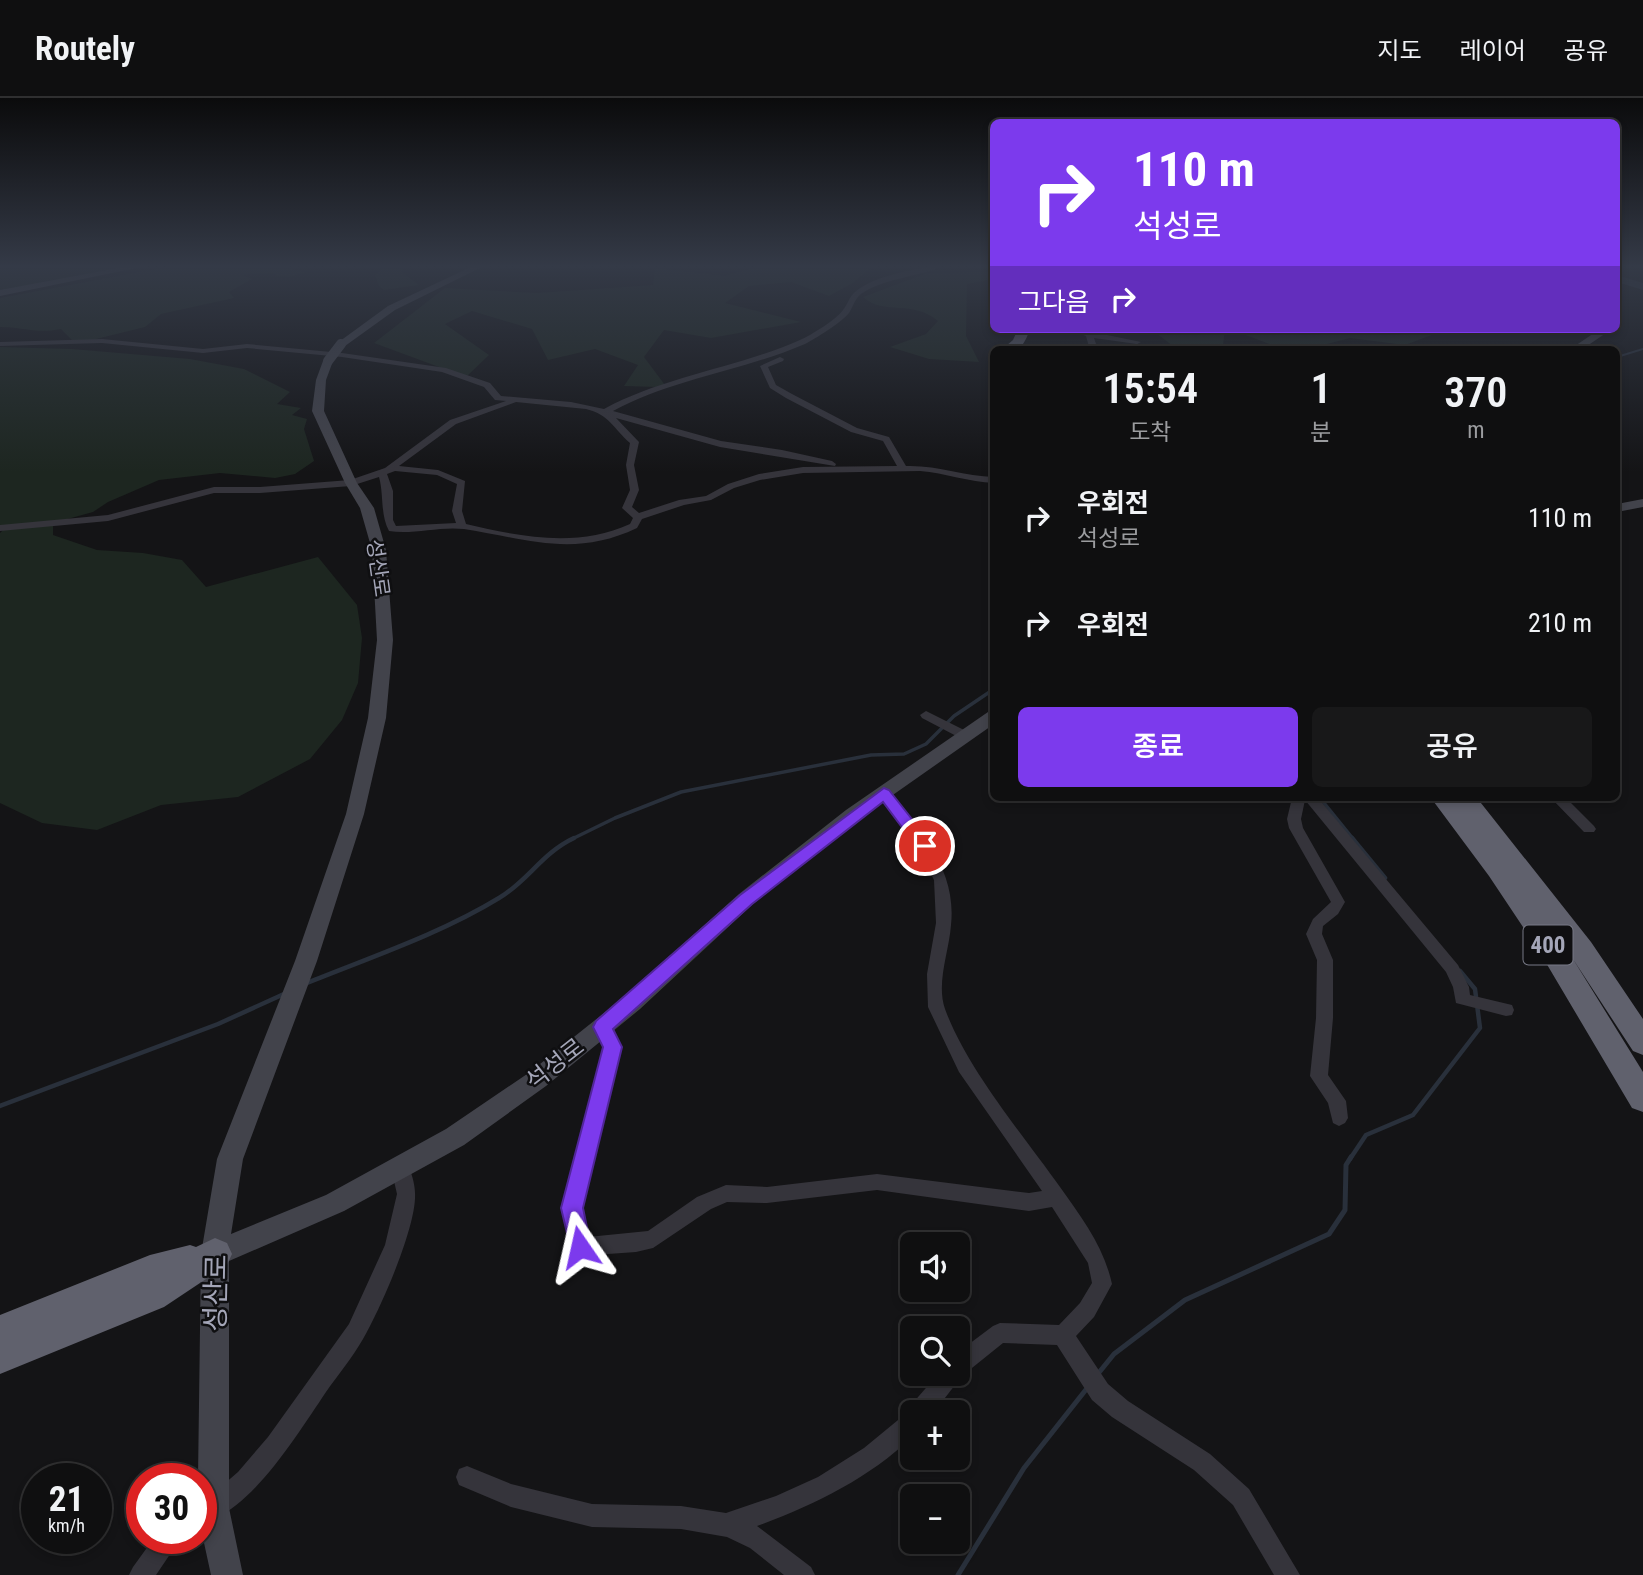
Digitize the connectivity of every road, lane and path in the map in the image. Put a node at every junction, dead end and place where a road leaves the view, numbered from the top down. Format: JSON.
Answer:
{"nodes":[{"id":1,"x":353,"y":334,"type":"edge"},
{"id":2,"x":815,"y":334,"type":"edge"},
{"id":3,"x":1022,"y":334,"type":"edge"},
{"id":4,"x":1086,"y":334,"type":"edge"},
{"id":5,"x":1599,"y":334,"type":"edge"},
{"id":6,"x":1089,"y":335,"type":"junction"},
{"id":7,"x":805,"y":341,"type":"junction"},
{"id":8,"x":1137,"y":342,"type":"dead end"},
{"id":9,"x":0,"y":344,"type":"edge"},
{"id":10,"x":1006,"y":346,"type":"edge"},
{"id":11,"x":1093,"y":346,"type":"edge"},
{"id":12,"x":1580,"y":346,"type":"edge"},
{"id":13,"x":515,"y":401,"type":"junction"},
{"id":14,"x":605,"y":412,"type":"junction"},
{"id":15,"x":846,"y":468,"type":"junction"},
{"id":16,"x":903,"y":468,"type":"junction"},
{"id":17,"x":386,"y":471,"type":"junction"},
{"id":18,"x":990,"y":480,"type":"edge"},
{"id":19,"x":351,"y":483,"type":"junction"},
{"id":20,"x":1643,"y":503,"type":"edge"},
{"id":21,"x":1620,"y":507,"type":"edge"},
{"id":22,"x":638,"y":517,"type":"junction"},
{"id":23,"x":462,"y":526,"type":"junction"},
{"id":24,"x":0,"y":528,"type":"edge"},
{"id":25,"x":926,"y":715,"type":"dead end"},
{"id":26,"x":990,"y":718,"type":"edge"},
{"id":27,"x":959,"y":732,"type":"junction"},
{"id":28,"x":884,"y":793,"type":"junction"},
{"id":29,"x":1298,"y":801,"type":"edge"},
{"id":30,"x":1313,"y":801,"type":"edge"},
{"id":31,"x":1445,"y":801,"type":"edge"},
{"id":32,"x":1466,"y":801,"type":"edge"},
{"id":33,"x":1561,"y":801,"type":"edge"},
{"id":34,"x":1588,"y":829,"type":"dead end"},
{"id":35,"x":1500,"y":1008,"type":"dead end"},
{"id":36,"x":602,"y":1027,"type":"junction"},
{"id":37,"x":1643,"y":1043,"type":"edge"},
{"id":38,"x":1643,"y":1099,"type":"edge"},
{"id":39,"x":1339,"y":1118,"type":"dead end"},
{"id":40,"x":400,"y":1168,"type":"junction"},
{"id":41,"x":1054,"y":1198,"type":"junction"},
{"id":42,"x":215,"y":1254,"type":"junction"},
{"id":43,"x":0,"y":1333,"type":"edge"},
{"id":44,"x":1063,"y":1335,"type":"junction"},
{"id":45,"x":0,"y":1356,"type":"edge"},
{"id":46,"x":970,"y":1357,"type":"edge"},
{"id":47,"x":942,"y":1386,"type":"edge"},
{"id":48,"x":929,"y":1400,"type":"edge"},
{"id":49,"x":900,"y":1434,"type":"edge"},
{"id":50,"x":208,"y":1463,"type":"edge"},
{"id":51,"x":467,"y":1477,"type":"dead end"},
{"id":52,"x":217,"y":1503,"type":"edge"},
{"id":53,"x":726,"y":1525,"type":"junction"},
{"id":54,"x":217,"y":1543,"type":"edge"},
{"id":55,"x":157,"y":1554,"type":"edge"},
{"id":56,"x":141,"y":1575,"type":"edge"},
{"id":57,"x":227,"y":1575,"type":"edge"},
{"id":58,"x":803,"y":1575,"type":"edge"},
{"id":59,"x":1288,"y":1575,"type":"edge"}],
"edges":[{"from":1,"to":19,"type":"main road","name":"성산로","bridge":true},
{"from":2,"to":7,"type":"street"},
{"from":3,"to":10,"type":"highway"},
{"from":4,"to":6,"type":"street"},
{"from":5,"to":12,"type":"main road"},
{"from":6,"to":8,"type":"street"},
{"from":6,"to":11,"type":"street"},
{"from":7,"to":14,"type":"street"},
{"from":7,"to":16,"type":"street"},
{"from":9,"to":13,"type":"street"},
{"from":13,"to":14,"type":"street"},
{"from":13,"to":17,"type":"street"},
{"from":14,"to":15,"type":"street"},
{"from":14,"to":22,"type":"street"},
{"from":15,"to":16,"type":"street"},
{"from":15,"to":22,"type":"street"},
{"from":16,"to":18,"type":"street"},
{"from":17,"to":19,"type":"street"},
{"from":17,"to":23,"type":"street"},
{"from":17,"to":23,"type":"street"},
{"from":19,"to":24,"type":"street"},
{"from":19,"to":42,"type":"main road","name":"성산로"},
{"from":20,"to":21,"type":"main road"},
{"from":22,"to":23,"type":"street"},
{"from":25,"to":27,"type":"street"},
{"from":26,"to":27,"type":"main road","name":"석성로"},
{"from":27,"to":28,"type":"main road","name":"석성로"},
{"from":28,"to":36,"type":"main road","name":"석성로"},
{"from":28,"to":41,"type":"street"},
{"from":29,"to":39,"type":"street"},
{"from":30,"to":35,"type":"street"},
{"from":31,"to":38,"type":"highway","number":"400"},
{"from":32,"to":37,"type":"highway","number":"400"},
{"from":33,"to":34,"type":"street"},
{"from":36,"to":40,"type":"main road","name":"석성로"},
{"from":36,"to":41,"type":"street"},
{"from":40,"to":42,"type":"main road","name":"석성로"},
{"from":40,"to":52,"type":"street"},
{"from":41,"to":44,"type":"street"},
{"from":42,"to":43,"type":"highway","name":"석성로"},
{"from":42,"to":45,"type":"highway","name":"석성로"},
{"from":42,"to":50,"type":"main road","name":"성산로"},
{"from":44,"to":46,"type":"street"},
{"from":44,"to":59,"type":"street"},
{"from":47,"to":48,"type":"street"},
{"from":49,"to":53,"type":"street"},
{"from":51,"to":53,"type":"street"},
{"from":53,"to":58,"type":"street"},
{"from":54,"to":57,"type":"main road","name":"성산로"},
{"from":55,"to":56,"type":"street"}]}
